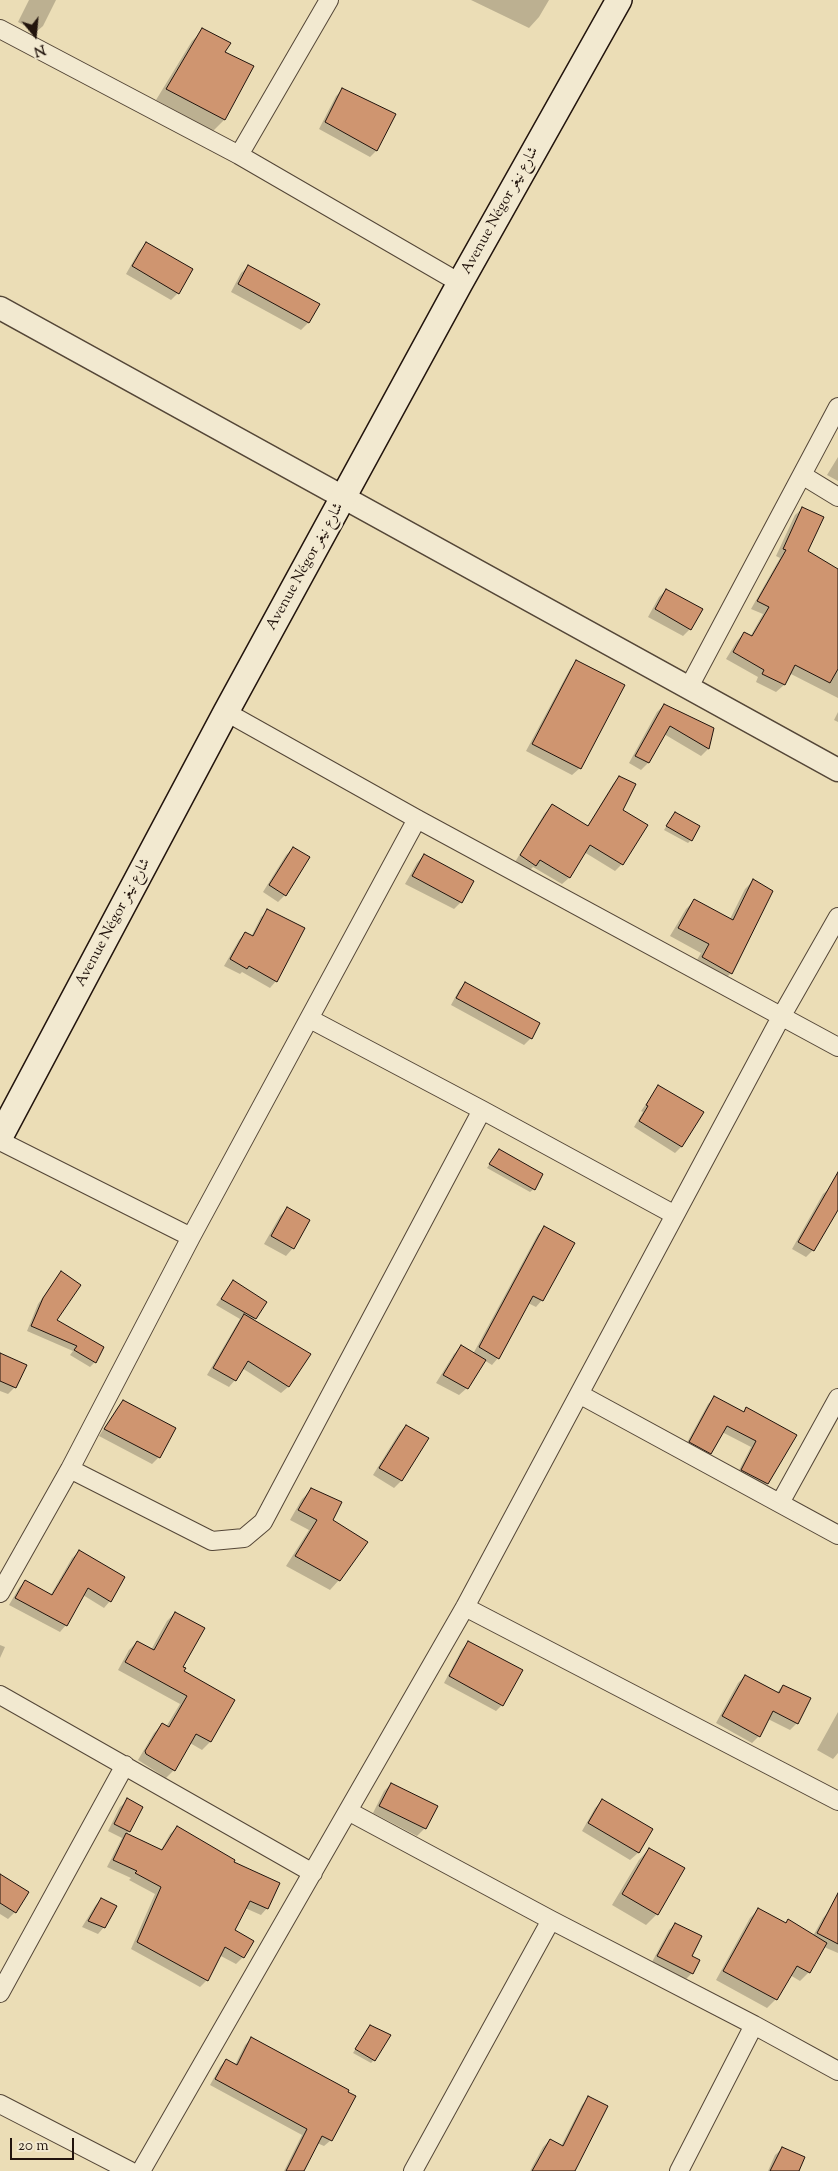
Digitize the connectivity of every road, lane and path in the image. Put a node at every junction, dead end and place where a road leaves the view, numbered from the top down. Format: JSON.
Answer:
{"nodes":[{"id":1,"x":329,"y":0,"type":"edge"},
{"id":2,"x":619,"y":0,"type":"edge"},
{"id":3,"x":0,"y":29,"type":"edge"},
{"id":4,"x":239,"y":155,"type":"junction"},
{"id":5,"x":460,"y":283,"type":"junction"},
{"id":6,"x":0,"y":308,"type":"edge"},
{"id":7,"x":838,"y":407,"type":"edge"},
{"id":8,"x":802,"y":475,"type":"junction"},
{"id":9,"x":344,"y":496,"type":"junction"},
{"id":10,"x":838,"y":496,"type":"edge"},
{"id":11,"x":689,"y":687,"type":"junction"},
{"id":12,"x":226,"y":712,"type":"junction"},
{"id":13,"x":838,"y":770,"type":"edge"},
{"id":14,"x":417,"y":819,"type":"junction"},
{"id":15,"x":838,"y":917,"type":"edge"},
{"id":16,"x":782,"y":1017,"type":"junction"},
{"id":17,"x":310,"y":1019,"type":"junction"},
{"id":18,"x":838,"y":1048,"type":"edge"},
{"id":19,"x":482,"y":1110,"type":"junction"},
{"id":20,"x":0,"y":1139,"type":"edge"},
{"id":21,"x":675,"y":1215,"type":"junction"},
{"id":22,"x":191,"y":1237,"type":"junction"},
{"id":23,"x":579,"y":1394,"type":"junction"},
{"id":24,"x":838,"y":1398,"type":"edge"},
{"id":25,"x":70,"y":1470,"type":"junction"},
{"id":26,"x":780,"y":1503,"type":"junction"},
{"id":27,"x":838,"y":1535,"type":"edge"},
{"id":28,"x":0,"y":1593,"type":"edge"},
{"id":29,"x":465,"y":1606,"type":"junction"},
{"id":30,"x":0,"y":1695,"type":"edge"},
{"id":31,"x":125,"y":1765,"type":"junction"},
{"id":32,"x":838,"y":1801,"type":"edge"},
{"id":33,"x":348,"y":1811,"type":"junction"},
{"id":34,"x":313,"y":1873,"type":"junction"},
{"id":35,"x":551,"y":1920,"type":"junction"},
{"id":36,"x":0,"y":1993,"type":"edge"},
{"id":37,"x":754,"y":2024,"type":"junction"},
{"id":38,"x":838,"y":2071,"type":"edge"},
{"id":39,"x":0,"y":2104,"type":"edge"},
{"id":40,"x":130,"y":2171,"type":"edge"},
{"id":41,"x":141,"y":2171,"type":"edge"},
{"id":42,"x":413,"y":2171,"type":"edge"},
{"id":43,"x":679,"y":2171,"type":"edge"}],
"edges":[{"from":1,"to":4,"type":"street"},
{"from":2,"to":5,"type":"main road","name":"Avenue Négor شارع نيغر"},
{"from":3,"to":4,"type":"street"},
{"from":4,"to":5,"type":"street"},
{"from":5,"to":9,"type":"main road","name":"Avenue Négor شارع نيغر"},
{"from":6,"to":9,"type":"street"},
{"from":7,"to":8,"type":"street"},
{"from":8,"to":10,"type":"street"},
{"from":8,"to":11,"type":"street"},
{"from":9,"to":11,"type":"street"},
{"from":9,"to":12,"type":"main road","name":"Avenue Négor شارع نيغر"},
{"from":11,"to":13,"type":"street"},
{"from":12,"to":14,"type":"street"},
{"from":12,"to":20,"type":"main road","name":"Avenue Négor شارع نيغر"},
{"from":14,"to":16,"type":"street"},
{"from":14,"to":17,"type":"street"},
{"from":15,"to":16,"type":"street"},
{"from":16,"to":18,"type":"street"},
{"from":16,"to":21,"type":"street"},
{"from":17,"to":19,"type":"street"},
{"from":17,"to":22,"type":"street"},
{"from":19,"to":21,"type":"street"},
{"from":19,"to":25,"type":"street"},
{"from":20,"to":22,"type":"street"},
{"from":21,"to":23,"type":"street"},
{"from":22,"to":25,"type":"street"},
{"from":23,"to":26,"type":"street"},
{"from":23,"to":29,"type":"street"},
{"from":24,"to":26,"type":"street"},
{"from":25,"to":28,"type":"street"},
{"from":26,"to":27,"type":"street"},
{"from":29,"to":32,"type":"street"},
{"from":29,"to":33,"type":"street"},
{"from":30,"to":31,"type":"street"},
{"from":31,"to":34,"type":"street"},
{"from":31,"to":36,"type":"street"},
{"from":33,"to":34,"type":"street"},
{"from":33,"to":35,"type":"street"},
{"from":34,"to":41,"type":"street"},
{"from":35,"to":37,"type":"street"},
{"from":35,"to":42,"type":"street"},
{"from":37,"to":38,"type":"street"},
{"from":37,"to":43,"type":"street"},
{"from":39,"to":40,"type":"street"}]}
